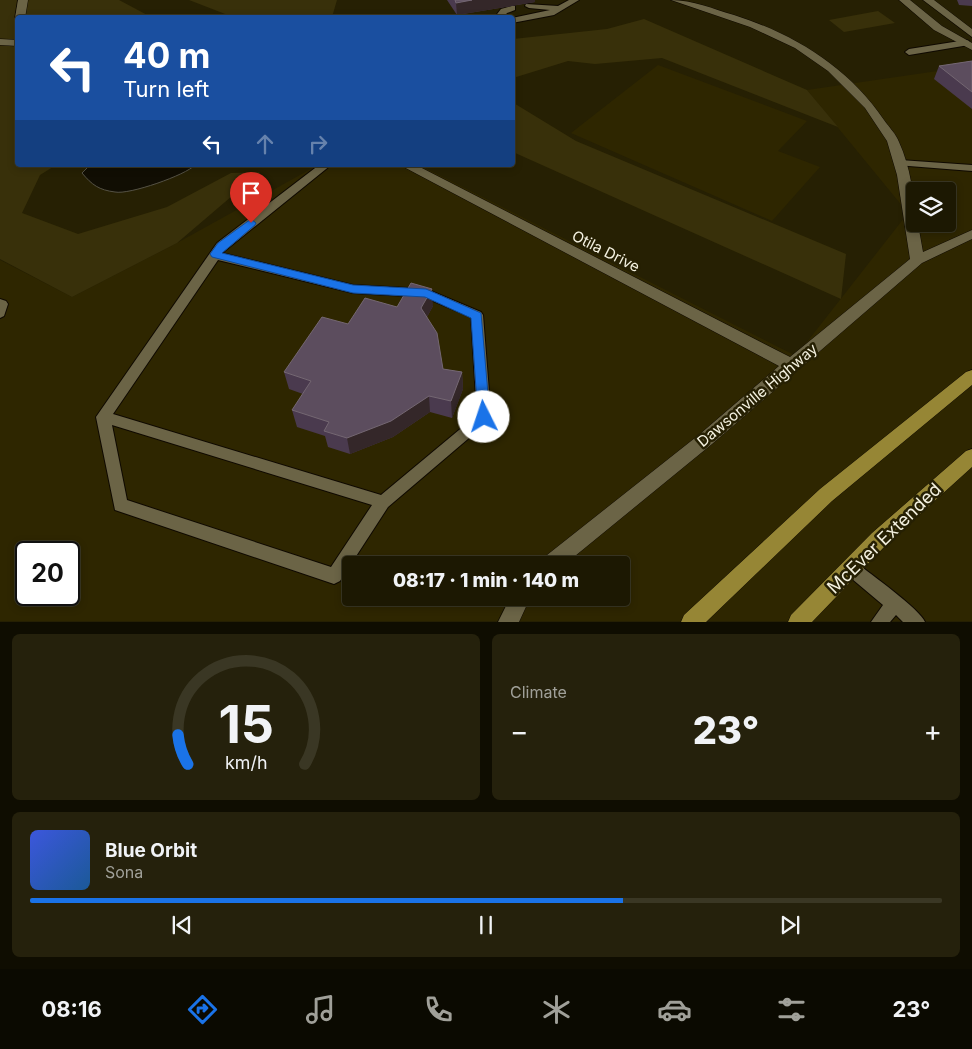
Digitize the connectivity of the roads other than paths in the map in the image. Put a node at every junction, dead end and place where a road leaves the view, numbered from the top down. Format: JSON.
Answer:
{"nodes":[{"id":1,"x":23,"y":0,"type":"edge"},
{"id":2,"x":575,"y":0,"type":"edge"},
{"id":3,"x":676,"y":0,"type":"edge"},
{"id":4,"x":904,"y":0,"type":"edge"},
{"id":5,"x":922,"y":4,"type":"edge"},
{"id":6,"x":529,"y":6,"type":"dead end"},
{"id":7,"x":512,"y":8,"type":"dead end"},
{"id":8,"x":560,"y":8,"type":"junction"},
{"id":9,"x":20,"y":15,"type":"edge"},
{"id":10,"x":500,"y":15,"type":"edge"},
{"id":11,"x":515,"y":20,"type":"edge"},
{"id":12,"x":972,"y":34,"type":"edge"},
{"id":13,"x":0,"y":42,"type":"edge"},
{"id":14,"x":15,"y":43,"type":"edge"},
{"id":15,"x":970,"y":43,"type":"edge"},
{"id":16,"x":909,"y":52,"type":"dead end"},
{"id":17,"x":900,"y":163,"type":"junction"},
{"id":18,"x":323,"y":167,"type":"edge"},
{"id":19,"x":410,"y":167,"type":"edge"},
{"id":20,"x":972,"y":168,"type":"edge"},
{"id":21,"x":972,"y":234,"type":"edge"},
{"id":22,"x":215,"y":254,"type":"junction"},
{"id":23,"x":917,"y":260,"type":"junction"},
{"id":24,"x":0,"y":303,"type":"edge"},
{"id":25,"x":0,"y":314,"type":"edge"},
{"id":26,"x":791,"y":365,"type":"junction"},
{"id":27,"x":972,"y":376,"type":"edge"},
{"id":28,"x":103,"y":417,"type":"junction"},
{"id":29,"x":972,"y":456,"type":"edge"},
{"id":30,"x":383,"y":502,"type":"junction"},
{"id":31,"x":560,"y":556,"type":"edge"},
{"id":32,"x":851,"y":568,"type":"junction"},
{"id":33,"x":895,"y":603,"type":"junction"},
{"id":34,"x":516,"y":606,"type":"edge"},
{"id":35,"x":508,"y":622,"type":"edge"},
{"id":36,"x":691,"y":622,"type":"edge"},
{"id":37,"x":798,"y":622,"type":"edge"},
{"id":38,"x":879,"y":622,"type":"edge"},
{"id":39,"x":917,"y":622,"type":"edge"}],
"edges":[{"from":1,"to":9,"type":"street"},
{"from":2,"to":8,"type":"lane"},
{"from":3,"to":17,"type":"street"},
{"from":4,"to":5,"type":"street"},
{"from":5,"to":12,"type":"street"},
{"from":5,"to":15,"type":"street"},
{"from":6,"to":8,"type":"lane"},
{"from":7,"to":10,"type":"lane"},
{"from":8,"to":11,"type":"lane"},
{"from":13,"to":14,"type":"street"},
{"from":15,"to":16,"type":"lane"},
{"from":17,"to":20,"type":"lane"},
{"from":17,"to":23,"type":"street"},
{"from":18,"to":22,"type":"lane"},
{"from":19,"to":26,"type":"street","name":"Otila Drive"},
{"from":21,"to":23,"type":"street","name":"Dawsonville Highway"},
{"from":22,"to":28,"type":"lane"},
{"from":22,"to":30,"type":"lane"},
{"from":23,"to":26,"type":"street","name":"Dawsonville Highway"},
{"from":24,"to":25,"type":"lane"},
{"from":26,"to":31,"type":"street","name":"Dawsonville Highway"},
{"from":27,"to":36,"type":"main road"},
{"from":28,"to":30,"type":"lane"},
{"from":28,"to":30,"type":"lane"},
{"from":29,"to":32,"type":"main road","name":"McEver Extended"},
{"from":32,"to":33,"type":"lane"},
{"from":32,"to":37,"type":"main road","name":"McEver Extended"},
{"from":33,"to":38,"type":"lane"},
{"from":33,"to":39,"type":"lane"},
{"from":34,"to":35,"type":"street"}]}
